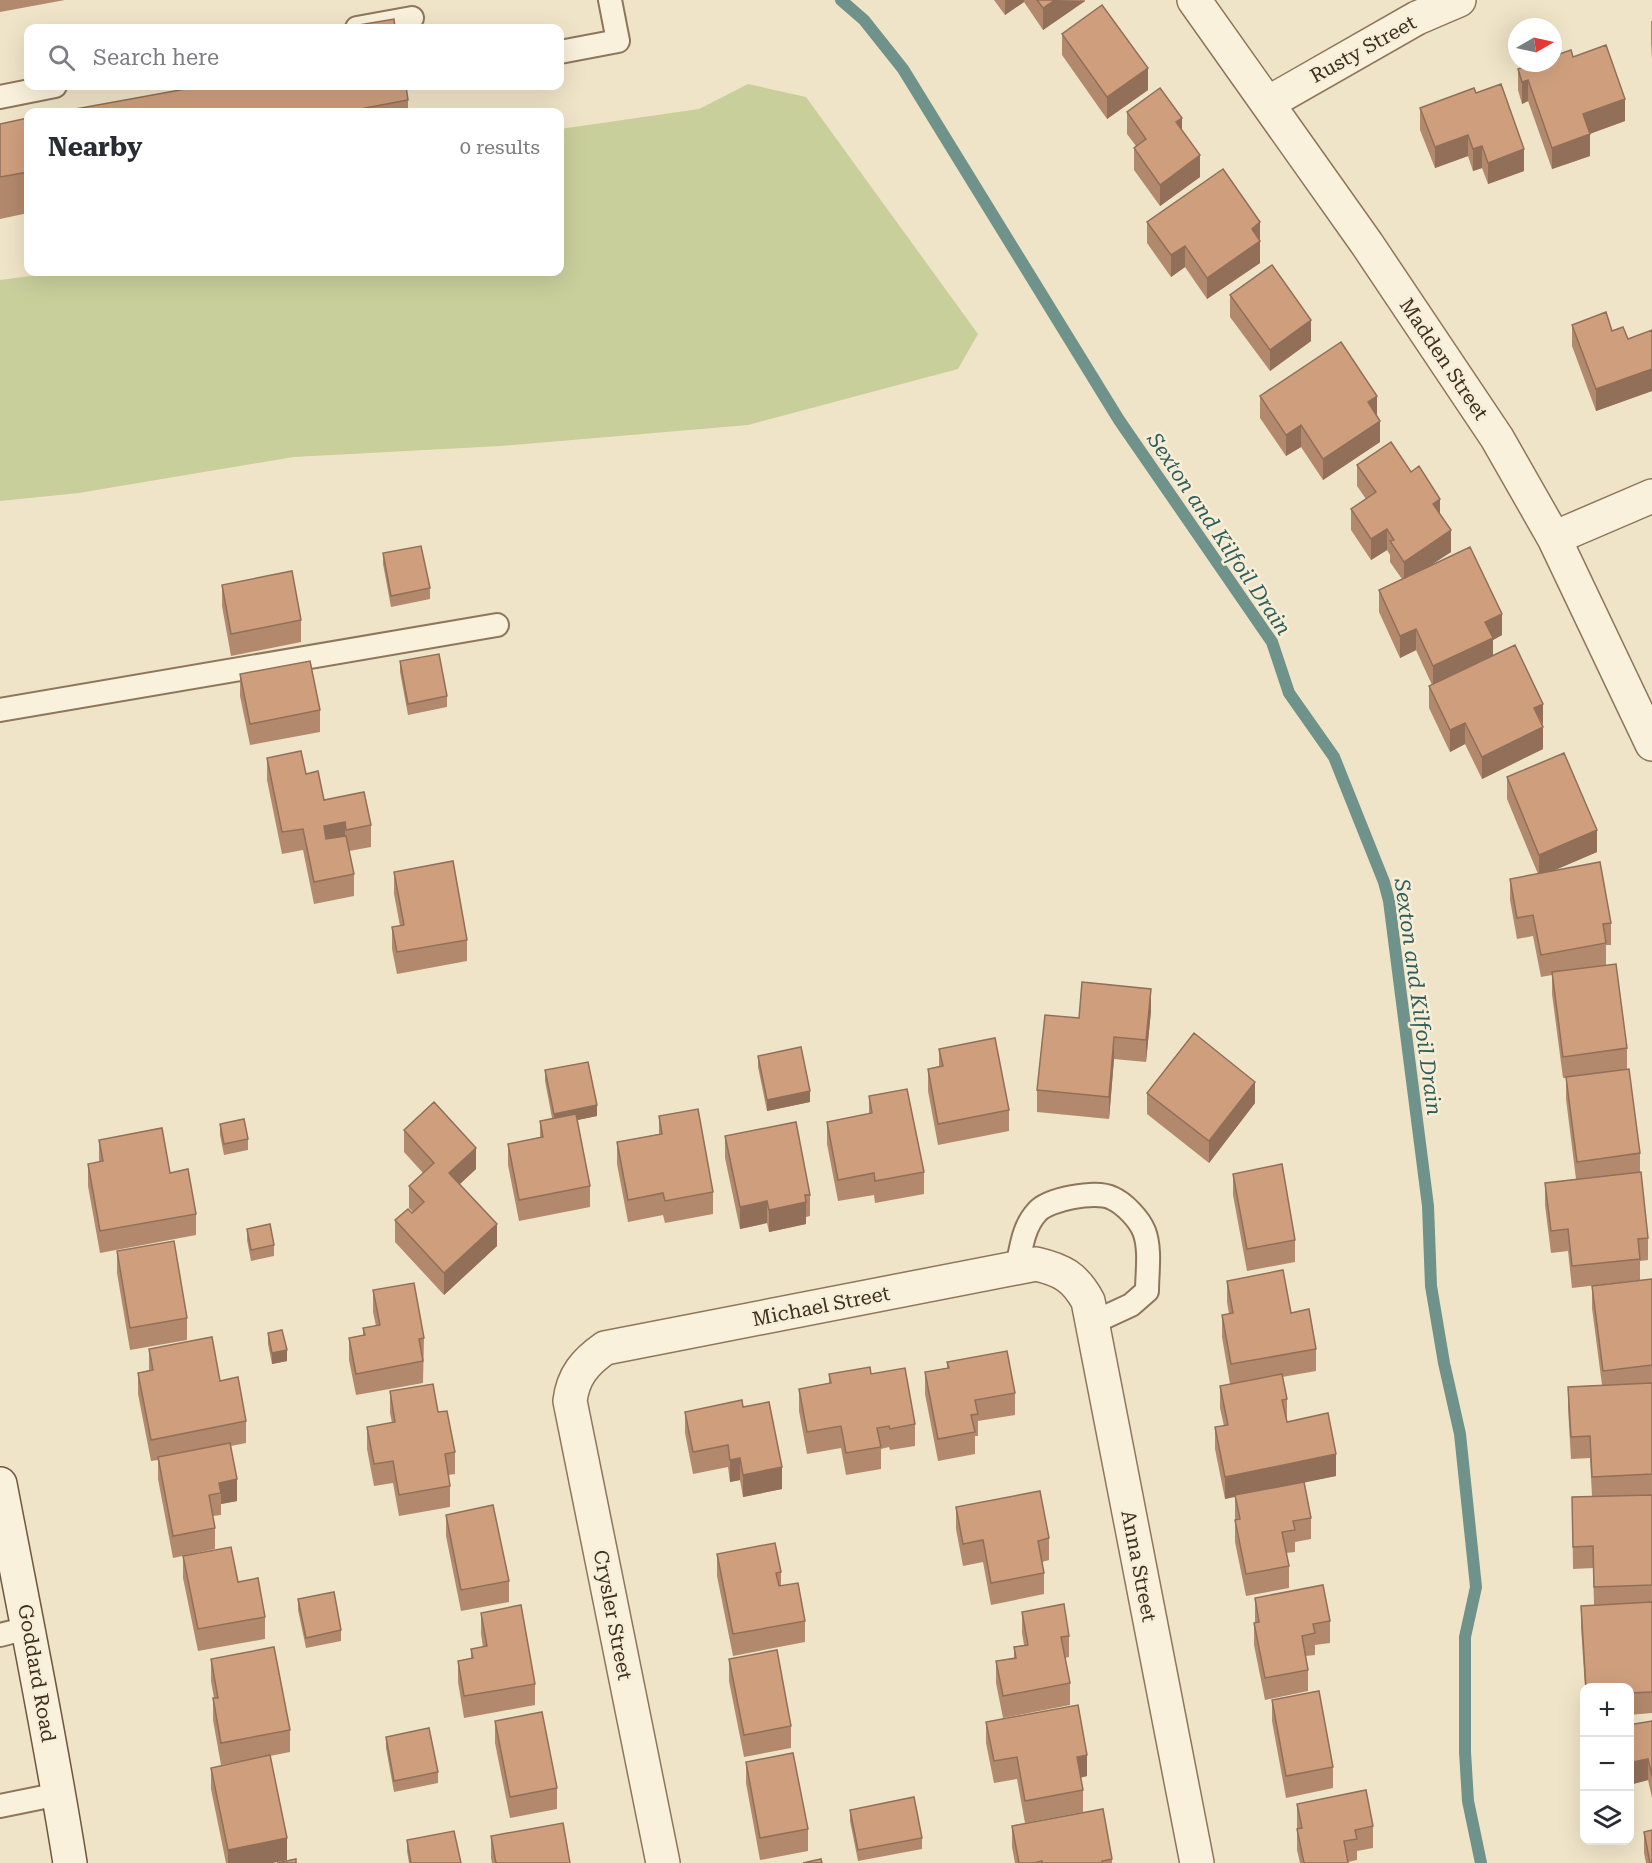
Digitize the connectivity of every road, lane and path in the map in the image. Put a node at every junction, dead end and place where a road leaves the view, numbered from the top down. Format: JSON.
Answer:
{"nodes":[{"id":1,"x":610,"y":0,"type":"edge"},
{"id":2,"x":1194,"y":0,"type":"edge"},
{"id":3,"x":1459,"y":0,"type":"edge"},
{"id":4,"x":411,"y":16,"type":"edge"},
{"id":5,"x":375,"y":24,"type":"edge"},
{"id":6,"x":564,"y":50,"type":"edge"},
{"id":7,"x":35,"y":90,"type":"edge"},
{"id":8,"x":0,"y":97,"type":"edge"},
{"id":9,"x":1268,"y":103,"type":"junction"},
{"id":10,"x":1652,"y":496,"type":"edge"},
{"id":11,"x":1554,"y":538,"type":"junction"},
{"id":12,"x":497,"y":625,"type":"dead end"},
{"id":13,"x":0,"y":710,"type":"edge"},
{"id":14,"x":1652,"y":744,"type":"edge"},
{"id":15,"x":1017,"y":1268,"type":"junction"},
{"id":16,"x":1068,"y":1276,"type":"joint"},
{"id":17,"x":1092,"y":1323,"type":"junction"},
{"id":18,"x":580,"y":1369,"type":"joint"},
{"id":19,"x":1,"y":1492,"type":"edge"},
{"id":20,"x":8,"y":1562,"type":"edge"},
{"id":21,"x":14,"y":1631,"type":"edge"},
{"id":22,"x":59,"y":1794,"type":"junction"},
{"id":23,"x":0,"y":1806,"type":"edge"},
{"id":24,"x":70,"y":1863,"type":"edge"},
{"id":25,"x":663,"y":1863,"type":"edge"},
{"id":26,"x":1197,"y":1863,"type":"edge"}],
"edges":[{"from":1,"to":6,"type":"lane"},
{"from":2,"to":9,"type":"street","name":"Madden Street"},
{"from":3,"to":9,"type":"street","name":"Rusty Street"},
{"from":4,"to":5,"type":"lane"},
{"from":7,"to":8,"type":"lane"},
{"from":9,"to":11,"type":"street","name":"Madden Street"},
{"from":10,"to":11,"type":"street"},
{"from":11,"to":14,"type":"street","name":"Madden Street"},
{"from":12,"to":13,"type":"lane"},
{"from":15,"to":16,"type":"street","name":"Michael Street"},
{"from":15,"to":17,"type":"lane"},
{"from":15,"to":18,"type":"street","name":"Michael Street"},
{"from":16,"to":17,"type":"street","name":"Anna Street"},
{"from":17,"to":26,"type":"street","name":"Anna Street"},
{"from":18,"to":25,"type":"street","name":"Crysler Street"},
{"from":19,"to":20,"type":"street","name":"Goddard Road"},
{"from":20,"to":21,"type":"street","name":"Goddard Road"},
{"from":21,"to":22,"type":"street","name":"Goddard Road"},
{"from":22,"to":23,"type":"lane"},
{"from":22,"to":24,"type":"street","name":"Goddard Road"}]}
